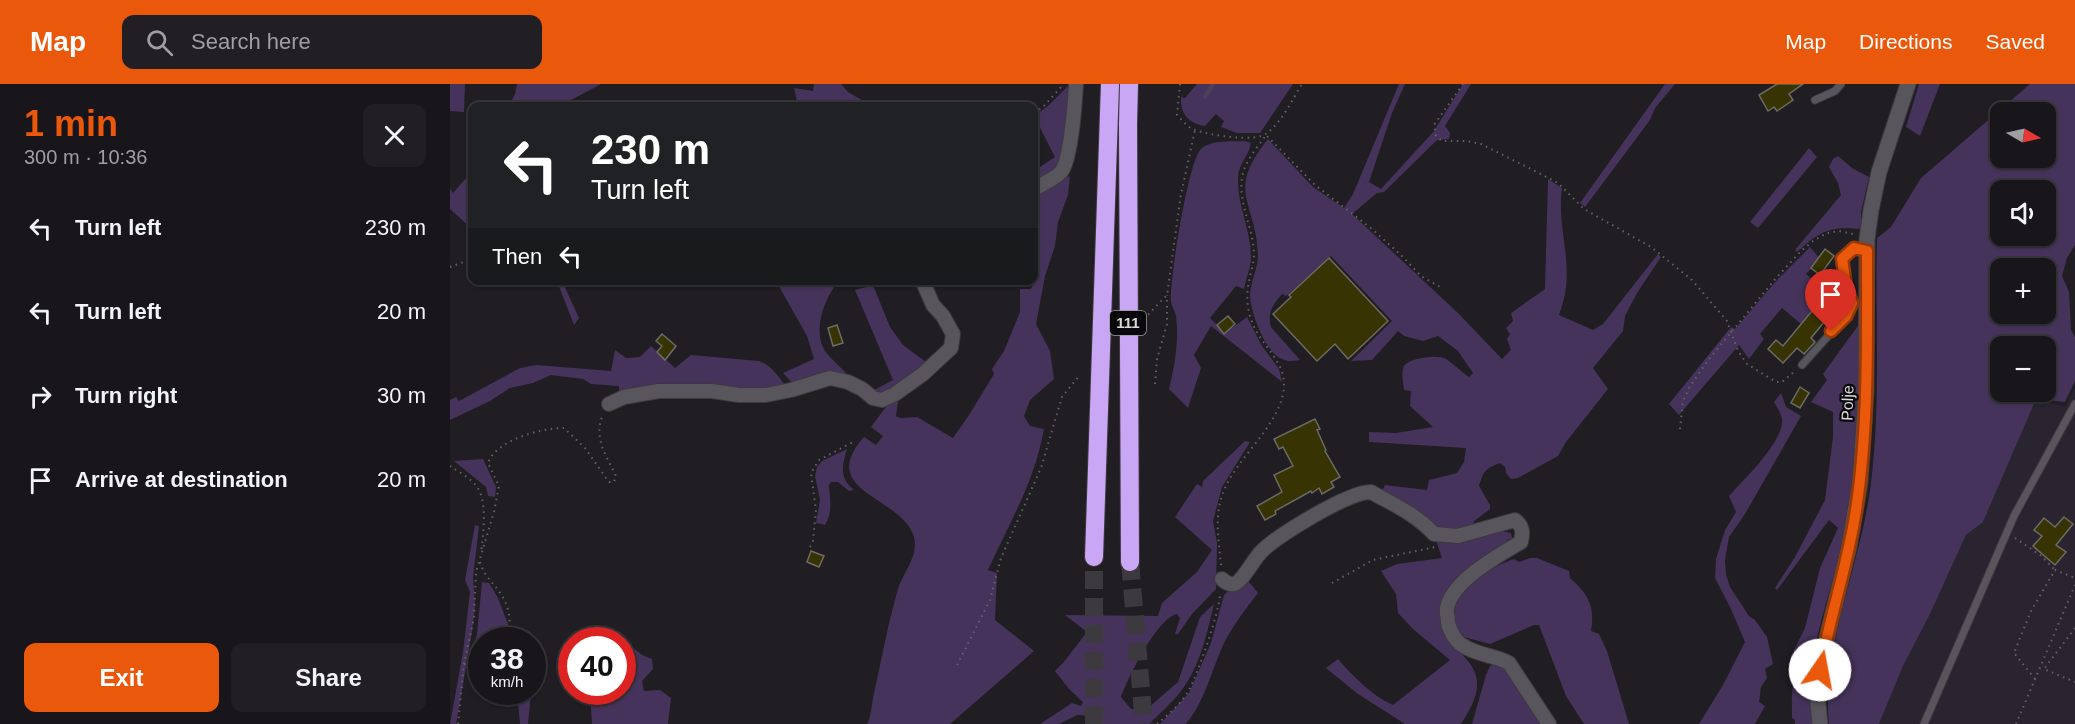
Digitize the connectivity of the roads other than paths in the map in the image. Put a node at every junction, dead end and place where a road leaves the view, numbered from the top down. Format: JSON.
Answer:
{"nodes":[{"id":1,"x":1076,"y":84,"type":"edge"},
{"id":2,"x":1110,"y":84,"type":"edge"},
{"id":3,"x":1129,"y":84,"type":"edge"},
{"id":4,"x":1841,"y":84,"type":"edge"},
{"id":5,"x":1908,"y":84,"type":"edge"},
{"id":6,"x":1815,"y":100,"type":"dead end"},
{"id":7,"x":1038,"y":186,"type":"edge"},
{"id":8,"x":1867,"y":245,"type":"junction"},
{"id":9,"x":924,"y":285,"type":"edge"},
{"id":10,"x":1802,"y":365,"type":"road end"},
{"id":11,"x":2075,"y":404,"type":"edge"},
{"id":12,"x":609,"y":405,"type":"road end"},
{"id":13,"x":1094,"y":557,"type":"tunnel mouth"},
{"id":14,"x":1130,"y":562,"type":"tunnel mouth"},
{"id":15,"x":1222,"y":579,"type":"road end"},
{"id":16,"x":1549,"y":724,"type":"edge"},
{"id":17,"x":1820,"y":724,"type":"edge"},
{"id":18,"x":1924,"y":724,"type":"edge"}],
"edges":[{"from":1,"to":7,"type":"street"},
{"from":2,"to":13,"type":"highway","number":"111"},
{"from":3,"to":14,"type":"highway","number":"111"},
{"from":4,"to":6,"type":"lane"},
{"from":5,"to":8,"type":"street","name":"Polje"},
{"from":8,"to":10,"type":"lane"},
{"from":8,"to":17,"type":"street","name":"Polje"},
{"from":9,"to":12,"type":"street"},
{"from":11,"to":18,"type":"lane"},
{"from":15,"to":16,"type":"street"}]}
